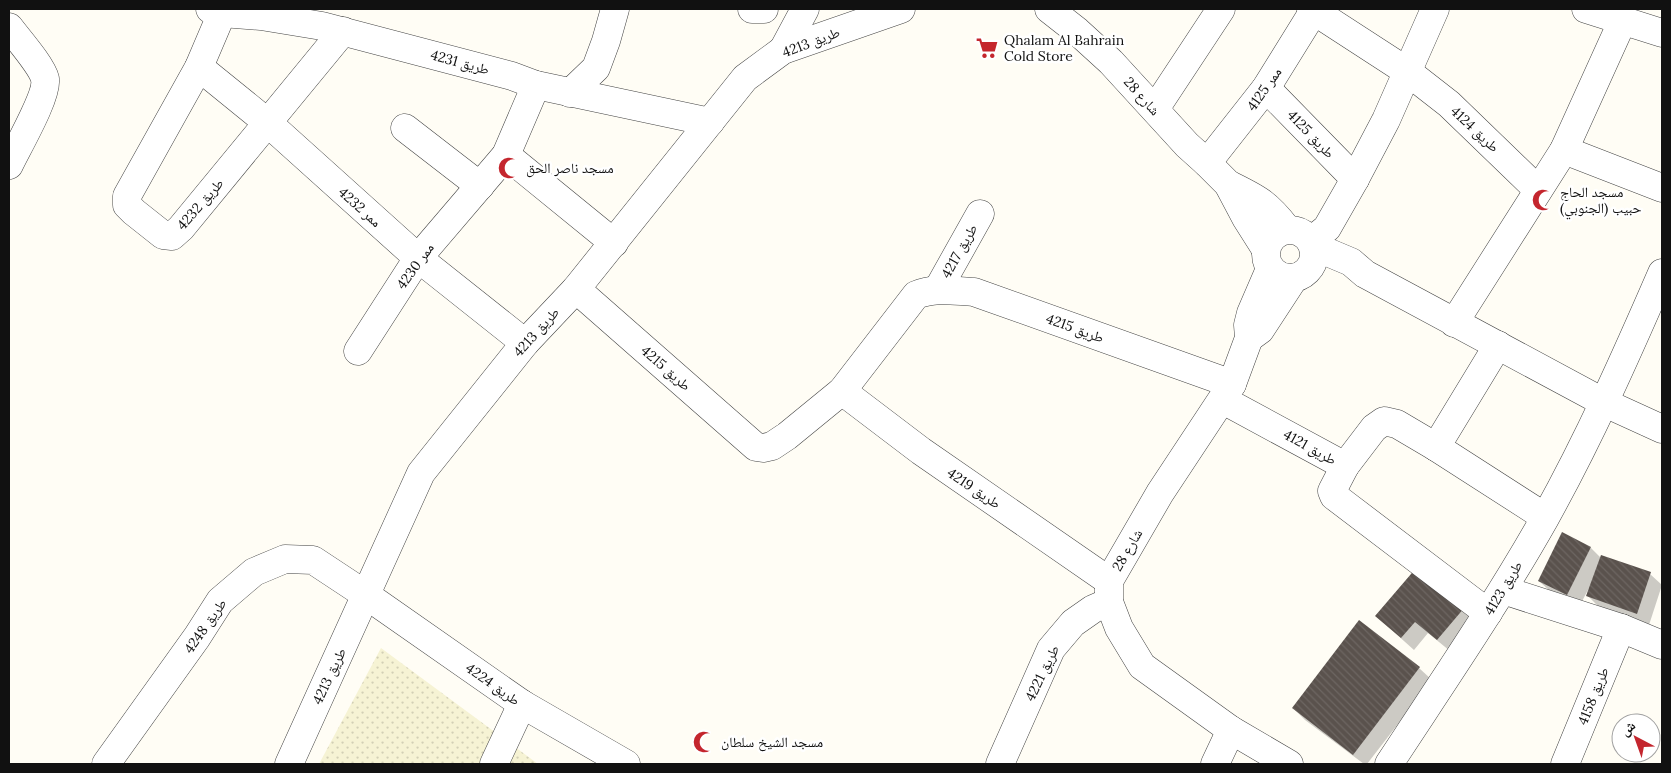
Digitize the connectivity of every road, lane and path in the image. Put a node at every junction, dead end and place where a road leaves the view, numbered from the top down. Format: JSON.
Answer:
{"nodes":[{"id":1,"x":615,"y":9,"type":"edge"},
{"id":2,"x":752,"y":9,"type":"edge"},
{"id":3,"x":764,"y":9,"type":"edge"},
{"id":4,"x":805,"y":9,"type":"edge"},
{"id":5,"x":901,"y":9,"type":"edge"},
{"id":6,"x":1221,"y":9,"type":"edge"},
{"id":7,"x":1313,"y":9,"type":"edge"},
{"id":8,"x":1435,"y":9,"type":"edge"},
{"id":9,"x":1586,"y":9,"type":"edge"},
{"id":10,"x":1045,"y":10,"type":"edge"},
{"id":11,"x":216,"y":11,"type":"edge"},
{"id":12,"x":262,"y":12,"type":"edge"},
{"id":13,"x":1622,"y":22,"type":"junction"},
{"id":14,"x":9,"y":27,"type":"edge"},
{"id":15,"x":343,"y":31,"type":"junction"},
{"id":16,"x":1662,"y":34,"type":"edge"},
{"id":17,"x":783,"y":50,"type":"junction"},
{"id":18,"x":199,"y":67,"type":"junction"},
{"id":19,"x":1408,"y":72,"type":"junction"},
{"id":20,"x":536,"y":85,"type":"junction"},
{"id":21,"x":1266,"y":88,"type":"junction"},
{"id":22,"x":570,"y":93,"type":"junction"},
{"id":23,"x":1154,"y":109,"type":"junction"},
{"id":24,"x":710,"y":122,"type":"junction"},
{"id":25,"x":268,"y":123,"type":"junction"},
{"id":26,"x":405,"y":128,"type":"dead end"},
{"id":27,"x":1564,"y":150,"type":"junction"},
{"id":28,"x":506,"y":155,"type":"junction"},
{"id":29,"x":1207,"y":163,"type":"junction"},
{"id":30,"x":9,"y":165,"type":"edge"},
{"id":31,"x":1355,"y":179,"type":"junction"},
{"id":32,"x":1228,"y":184,"type":"junction"},
{"id":33,"x":480,"y":186,"type":"junction"},
{"id":34,"x":1662,"y":188,"type":"edge"},
{"id":35,"x":1538,"y":190,"type":"junction"},
{"id":36,"x":980,"y":214,"type":"dead end"},
{"id":37,"x":1303,"y":237,"type":"junction"},
{"id":38,"x":614,"y":243,"type":"junction"},
{"id":39,"x":418,"y":258,"type":"junction"},
{"id":40,"x":1283,"y":267,"type":"junction"},
{"id":41,"x":1662,"y":273,"type":"edge"},
{"id":42,"x":1364,"y":274,"type":"junction"},
{"id":43,"x":576,"y":289,"type":"junction"},
{"id":44,"x":927,"y":292,"type":"junction"},
{"id":45,"x":1454,"y":323,"type":"junction"},
{"id":46,"x":525,"y":343,"type":"junction"},
{"id":47,"x":1498,"y":345,"type":"junction"},
{"id":48,"x":358,"y":351,"type":"dead end"},
{"id":49,"x":842,"y":391,"type":"junction"},
{"id":50,"x":1227,"y":392,"type":"junction"},
{"id":51,"x":1605,"y":403,"type":"junction"},
{"id":52,"x":1662,"y":429,"type":"edge"},
{"id":53,"x":1436,"y":447,"type":"junction"},
{"id":54,"x":1345,"y":466,"type":"junction"},
{"id":55,"x":1545,"y":517,"type":"junction"},
{"id":56,"x":1503,"y":590,"type":"junction"},
{"id":57,"x":1109,"y":591,"type":"junction"},
{"id":58,"x":366,"y":595,"type":"junction"},
{"id":59,"x":1488,"y":612,"type":"junction"},
{"id":60,"x":1621,"y":628,"type":"junction"},
{"id":61,"x":1662,"y":644,"type":"edge"},
{"id":62,"x":522,"y":704,"type":"junction"},
{"id":63,"x":1231,"y":730,"type":"junction"},
{"id":64,"x":106,"y":764,"type":"edge"},
{"id":65,"x":289,"y":764,"type":"edge"},
{"id":66,"x":494,"y":764,"type":"edge"},
{"id":67,"x":626,"y":764,"type":"edge"},
{"id":68,"x":1000,"y":764,"type":"edge"},
{"id":69,"x":1215,"y":764,"type":"edge"},
{"id":70,"x":1289,"y":764,"type":"edge"},
{"id":71,"x":1389,"y":764,"type":"edge"},
{"id":72,"x":1565,"y":764,"type":"edge"}],
"edges":[{"from":1,"to":22,"type":"street"},
{"from":2,"to":3,"type":"street"},
{"from":4,"to":17,"type":"street"},
{"from":5,"to":17,"type":"street","name":"طريق 4213"},
{"from":6,"to":23,"type":"street"},
{"from":7,"to":19,"type":"street","name":"طريق 4124"},
{"from":7,"to":21,"type":"street","name":"ممر 4125"},
{"from":8,"to":19,"type":"street"},
{"from":9,"to":13,"type":"street"},
{"from":10,"to":23,"type":"street","name":"شارع 28"},
{"from":11,"to":12,"type":"street","name":"طريق 4231"},
{"from":11,"to":18,"type":"street","name":"طريق 4232"},
{"from":12,"to":15,"type":"street","name":"طريق 4231"},
{"from":13,"to":16,"type":"street"},
{"from":13,"to":27,"type":"street"},
{"from":14,"to":30,"type":"street"},
{"from":15,"to":20,"type":"street","name":"طريق 4231"},
{"from":15,"to":25,"type":"street","name":"طريق 4232"},
{"from":17,"to":24,"type":"street","name":"طريق 4213"},
{"from":18,"to":25,"type":"street","name":"ممر 4232"},
{"from":18,"to":25,"type":"street","name":"طريق 4232"},
{"from":19,"to":31,"type":"street"},
{"from":19,"to":35,"type":"street","name":"طريق 4124"},
{"from":20,"to":22,"type":"street","name":"طريق 4231"},
{"from":20,"to":28,"type":"street","name":"ممر 4230"},
{"from":21,"to":29,"type":"street","name":"ممر 4125"},
{"from":21,"to":31,"type":"street","name":"طريق 4125"},
{"from":22,"to":24,"type":"street","name":"طريق 4231"},
{"from":23,"to":29,"type":"street","name":"شارع 28"},
{"from":24,"to":38,"type":"street","name":"طريق 4213"},
{"from":25,"to":39,"type":"street","name":"ممر 4232"},
{"from":26,"to":33,"type":"street"},
{"from":27,"to":34,"type":"street"},
{"from":27,"to":35,"type":"street"},
{"from":28,"to":33,"type":"street","name":"ممر 4230"},
{"from":28,"to":38,"type":"street"},
{"from":29,"to":32,"type":"street","name":"شارع 28"},
{"from":31,"to":37,"type":"street"},
{"from":32,"to":37,"type":"street","name":"شارع 28"},
{"from":32,"to":40,"type":"street","name":"شارع 28"},
{"from":33,"to":39,"type":"street","name":"ممر 4230"},
{"from":35,"to":45,"type":"street"},
{"from":36,"to":44,"type":"street","name":"طريق 4217"},
{"from":37,"to":40,"type":"street"},
{"from":37,"to":40,"type":"street"},
{"from":37,"to":42,"type":"street"},
{"from":38,"to":43,"type":"street","name":"طريق 4213"},
{"from":39,"to":46,"type":"street","name":"ممر 4232"},
{"from":39,"to":48,"type":"street","name":"ممر 4230"},
{"from":40,"to":42,"type":"street"},
{"from":40,"to":50,"type":"street","name":"شارع 28"},
{"from":41,"to":51,"type":"street","name":"طريق 4123"},
{"from":42,"to":45,"type":"street"},
{"from":43,"to":46,"type":"street","name":"طريق 4213"},
{"from":43,"to":49,"type":"street","name":"طريق 4215"},
{"from":44,"to":49,"type":"street"},
{"from":44,"to":50,"type":"street","name":"طريق 4215"},
{"from":45,"to":47,"type":"street"},
{"from":46,"to":58,"type":"street","name":"طريق 4213"},
{"from":47,"to":51,"type":"street"},
{"from":47,"to":53,"type":"street"},
{"from":49,"to":57,"type":"street","name":"طريق 4219"},
{"from":50,"to":54,"type":"street","name":"طريق 4121"},
{"from":50,"to":57,"type":"street","name":"شارع 28"},
{"from":51,"to":52,"type":"street"},
{"from":51,"to":55,"type":"street","name":"طريق 4123"},
{"from":53,"to":54,"type":"street","name":"طريق 4121"},
{"from":53,"to":55,"type":"street","name":"طريق 4121"},
{"from":54,"to":59,"type":"street"},
{"from":55,"to":56,"type":"street","name":"طريق 4123"},
{"from":56,"to":59,"type":"street","name":"طريق 4123"},
{"from":56,"to":60,"type":"street"},
{"from":57,"to":63,"type":"street"},
{"from":57,"to":68,"type":"street","name":"طريق 4221"},
{"from":58,"to":62,"type":"street","name":"طريق 4224"},
{"from":58,"to":64,"type":"street","name":"طريق 4248"},
{"from":58,"to":65,"type":"street","name":"طريق 4213"},
{"from":59,"to":71,"type":"street","name":"طريق 4123"},
{"from":60,"to":61,"type":"street"},
{"from":60,"to":72,"type":"street","name":"طريق 4158"},
{"from":62,"to":66,"type":"street"},
{"from":62,"to":67,"type":"street","name":"طريق 4224"},
{"from":63,"to":69,"type":"street"},
{"from":63,"to":70,"type":"street"}]}
